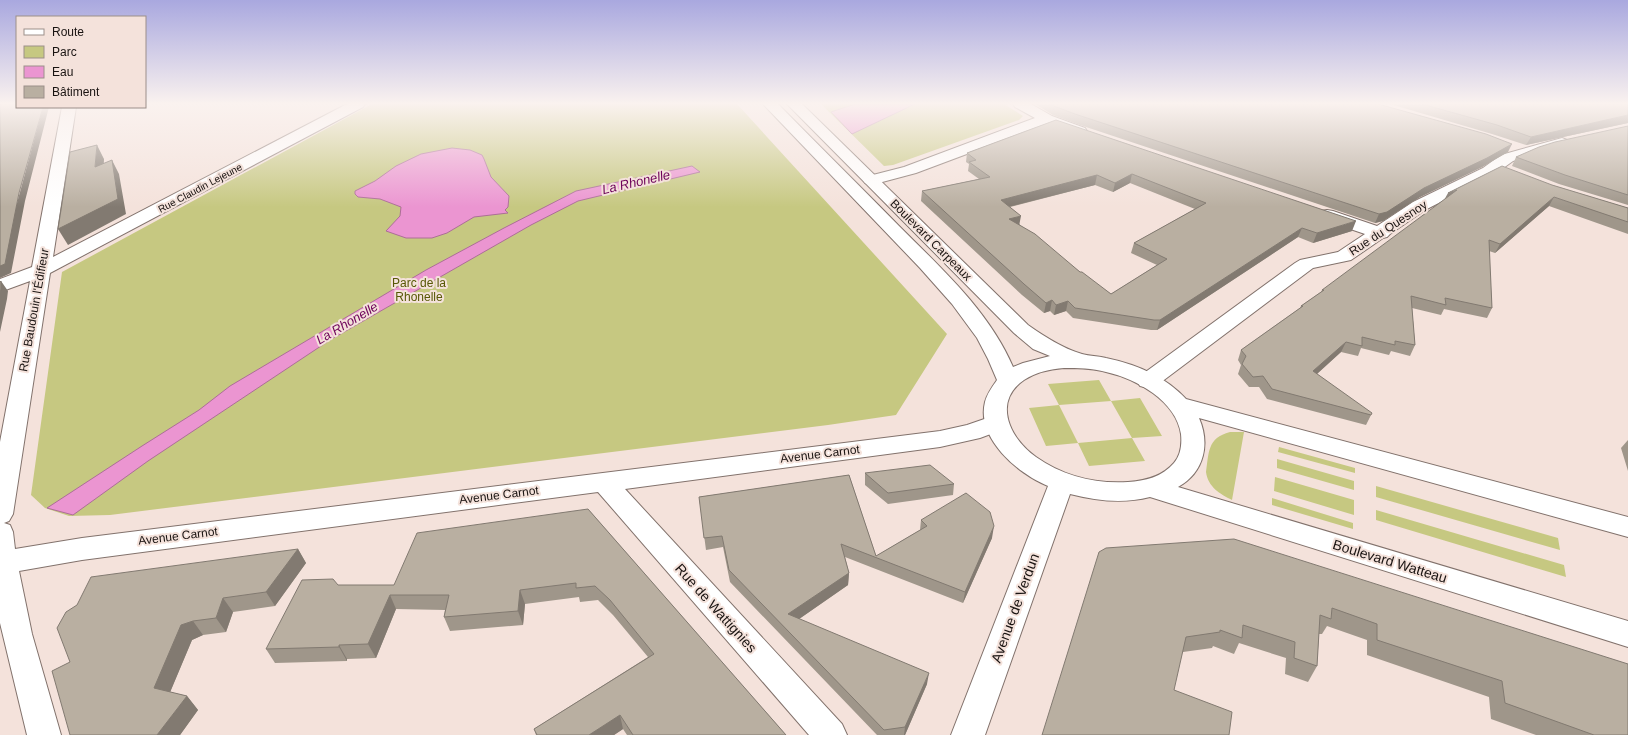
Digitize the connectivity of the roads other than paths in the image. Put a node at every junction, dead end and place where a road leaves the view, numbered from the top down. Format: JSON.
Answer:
{"nodes":[{"id":1,"x":64,"y":138,"type":"edge"},
{"id":2,"x":292,"y":138,"type":"edge"},
{"id":3,"x":803,"y":138,"type":"edge"},
{"id":4,"x":829,"y":138,"type":"edge"},
{"id":5,"x":995,"y":138,"type":"edge"},
{"id":6,"x":1581,"y":138,"type":"edge"},
{"id":7,"x":1506,"y":144,"type":"edge"},
{"id":8,"x":1526,"y":152,"type":"junction"},
{"id":9,"x":1496,"y":167,"type":"junction"},
{"id":10,"x":1515,"y":174,"type":"edge"},
{"id":11,"x":871,"y":180,"type":"junction"},
{"id":12,"x":1314,"y":210,"type":"edge"},
{"id":13,"x":1381,"y":233,"type":"junction"},
{"id":14,"x":41,"y":270,"type":"junction"},
{"id":15,"x":0,"y":286,"type":"edge"},
{"id":16,"x":1079,"y":361,"type":"junction"},
{"id":17,"x":1008,"y":381,"type":"junction"},
{"id":18,"x":1148,"y":381,"type":"junction"},
{"id":19,"x":1178,"y":404,"type":"junction"},
{"id":20,"x":996,"y":423,"type":"junction"},
{"id":21,"x":603,"y":481,"type":"junction"},
{"id":22,"x":1062,"y":482,"type":"junction"},
{"id":23,"x":1152,"y":488,"type":"junction"},
{"id":24,"x":0,"y":514,"type":"edge"},
{"id":25,"x":1628,"y":527,"type":"edge"},
{"id":26,"x":0,"y":532,"type":"edge"},
{"id":27,"x":1,"y":563,"type":"edge"},
{"id":28,"x":1628,"y":634,"type":"edge"},
{"id":29,"x":44,"y":735,"type":"edge"},
{"id":30,"x":830,"y":735,"type":"edge"},
{"id":31,"x":968,"y":735,"type":"edge"}],
"edges":[{"from":1,"to":14,"type":"street","name":"Rue Baudouin l'Édifieur"},
{"from":2,"to":14,"type":"street","name":"Rue Claudin Lejeune"},
{"from":3,"to":17,"type":"street","name":"Boulevard Carpeaux"},
{"from":4,"to":11,"type":"street","name":"Boulevard Carpeaux"},
{"from":5,"to":11,"type":"street"},
{"from":6,"to":8,"type":"street","name":"Rue du Quesnoy"},
{"from":7,"to":8,"type":"street"},
{"from":8,"to":9,"type":"street","name":"Rue du Quesnoy"},
{"from":9,"to":10,"type":"street"},
{"from":9,"to":13,"type":"street","name":"Rue du Quesnoy"},
{"from":11,"to":16,"type":"street","name":"Boulevard Carpeaux"},
{"from":12,"to":13,"type":"street"},
{"from":13,"to":18,"type":"street","name":"Rue du Quesnoy"},
{"from":14,"to":15,"type":"street","name":"Rue Claudin Lejeune"},
{"from":14,"to":24,"type":"street","name":"Rue Baudouin l'Édifieur"},
{"from":16,"to":17,"type":"street"},
{"from":16,"to":18,"type":"street"},
{"from":17,"to":20,"type":"street"},
{"from":18,"to":19,"type":"street"},
{"from":19,"to":23,"type":"street"},
{"from":19,"to":25,"type":"street"},
{"from":20,"to":21,"type":"street","name":"Avenue Carnot"},
{"from":20,"to":22,"type":"street"},
{"from":21,"to":27,"type":"street","name":"Avenue Carnot"},
{"from":21,"to":30,"type":"street","name":"Rue de Wattignies"},
{"from":22,"to":23,"type":"street"},
{"from":22,"to":31,"type":"street","name":"Avenue de Verdun"},
{"from":23,"to":28,"type":"street","name":"Boulevard Watteau"},
{"from":26,"to":27,"type":"street"},
{"from":27,"to":29,"type":"street"}]}
